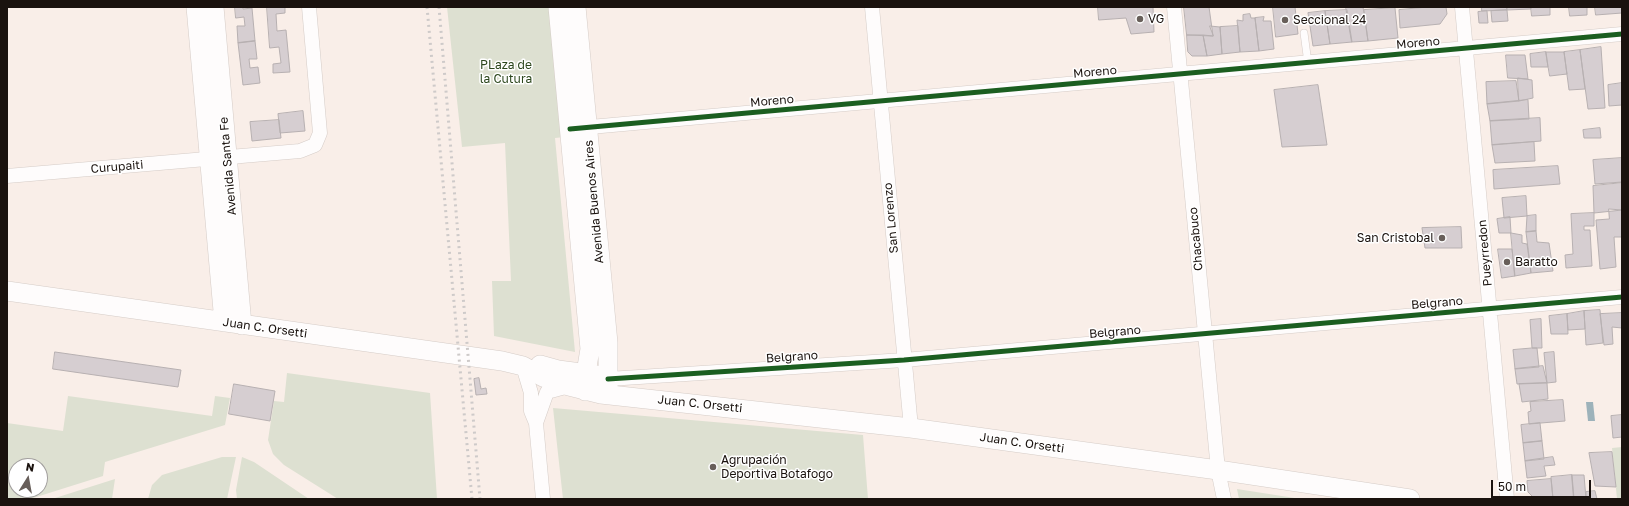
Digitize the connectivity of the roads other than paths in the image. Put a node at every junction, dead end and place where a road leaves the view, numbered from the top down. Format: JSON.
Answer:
{"nodes":[{"id":1,"x":196,"y":7,"type":"edge"},
{"id":2,"x":214,"y":7,"type":"edge"},
{"id":3,"x":309,"y":7,"type":"edge"},
{"id":4,"x":558,"y":7,"type":"edge"},
{"id":5,"x":576,"y":7,"type":"edge"},
{"id":6,"x":872,"y":7,"type":"edge"},
{"id":7,"x":1174,"y":7,"type":"edge"},
{"id":8,"x":1462,"y":7,"type":"edge"},
{"id":9,"x":1304,"y":33,"type":"dead end"},
{"id":10,"x":1622,"y":34,"type":"edge"},
{"id":11,"x":1466,"y":48,"type":"junction"},
{"id":12,"x":1308,"y":63,"type":"junction"},
{"id":13,"x":1181,"y":74,"type":"junction"},
{"id":14,"x":880,"y":101,"type":"junction"},
{"id":15,"x":578,"y":128,"type":"junction"},
{"id":16,"x":218,"y":158,"type":"junction"},
{"id":17,"x":7,"y":176,"type":"edge"},
{"id":18,"x":7,"y":290,"type":"edge"},
{"id":19,"x":1622,"y":297,"type":"edge"},
{"id":20,"x":1490,"y":309,"type":"junction"},
{"id":21,"x":224,"y":322,"type":"junction"},
{"id":22,"x":242,"y":325,"type":"junction"},
{"id":23,"x":1205,"y":334,"type":"junction"},
{"id":24,"x":904,"y":360,"type":"junction"},
{"id":25,"x":523,"y":366,"type":"junction"},
{"id":26,"x":590,"y":385,"type":"junction"},
{"id":27,"x":536,"y":424,"type":"junction"},
{"id":28,"x":911,"y":428,"type":"junction"},
{"id":29,"x":1218,"y":470,"type":"junction"},
{"id":30,"x":543,"y":499,"type":"edge"},
{"id":31,"x":1224,"y":499,"type":"edge"},
{"id":32,"x":1410,"y":499,"type":"edge"},
{"id":33,"x":1507,"y":499,"type":"edge"}],
"edges":[{"from":1,"to":16,"type":"main road","name":"Avenida Santa Fe"},
{"from":2,"to":16,"type":"main road","name":"Avenida Santa Fe"},
{"from":3,"to":16,"type":"street","name":"Curupaiti"},
{"from":4,"to":15,"type":"main road","name":"Avenida Buenos Aires"},
{"from":5,"to":15,"type":"main road","name":"Avenida Buenos Aires"},
{"from":6,"to":14,"type":"street","name":"San Lorenzo"},
{"from":7,"to":13,"type":"street","name":"Chacabuco"},
{"from":8,"to":11,"type":"street","name":"Pueyrredon"},
{"from":9,"to":12,"type":"lane"},
{"from":10,"to":11,"type":"street","name":"Moreno"},
{"from":11,"to":12,"type":"street","name":"Moreno"},
{"from":11,"to":20,"type":"street","name":"Pueyrredon"},
{"from":12,"to":13,"type":"street","name":"Moreno"},
{"from":13,"to":14,"type":"street","name":"Moreno"},
{"from":13,"to":23,"type":"street","name":"Chacabuco"},
{"from":14,"to":15,"type":"street","name":"Moreno"},
{"from":14,"to":24,"type":"street","name":"San Lorenzo"},
{"from":15,"to":26,"type":"main road","name":"Avenida Buenos Aires"},
{"from":16,"to":17,"type":"street","name":"Curupaiti"},
{"from":16,"to":21,"type":"main road","name":"Avenida Santa Fe"},
{"from":16,"to":22,"type":"main road","name":"Avenida Santa Fe"},
{"from":18,"to":21,"type":"main road","name":"Juan C. Orsetti"},
{"from":19,"to":20,"type":"street","name":"Belgrano"},
{"from":20,"to":23,"type":"street","name":"Belgrano"},
{"from":20,"to":33,"type":"street","name":"Pueyrredon"},
{"from":21,"to":22,"type":"main road","name":"Juan C. Orsetti"},
{"from":22,"to":25,"type":"main road","name":"Juan C. Orsetti"},
{"from":23,"to":24,"type":"street","name":"Belgrano"},
{"from":23,"to":29,"type":"street","name":"Chacabuco"},
{"from":24,"to":26,"type":"street","name":"Belgrano"},
{"from":24,"to":28,"type":"street","name":"San Lorenzo"},
{"from":25,"to":26,"type":"main road","name":"Juan C. Orsetti"},
{"from":25,"to":27,"type":"street"},
{"from":26,"to":27,"type":"street"},
{"from":26,"to":28,"type":"main road","name":"Juan C. Orsetti"},
{"from":27,"to":30,"type":"street"},
{"from":28,"to":29,"type":"main road","name":"Juan C. Orsetti"},
{"from":29,"to":31,"type":"street","name":"Chacabuco"},
{"from":29,"to":32,"type":"main road","name":"Juan C. Orsetti"}]}
